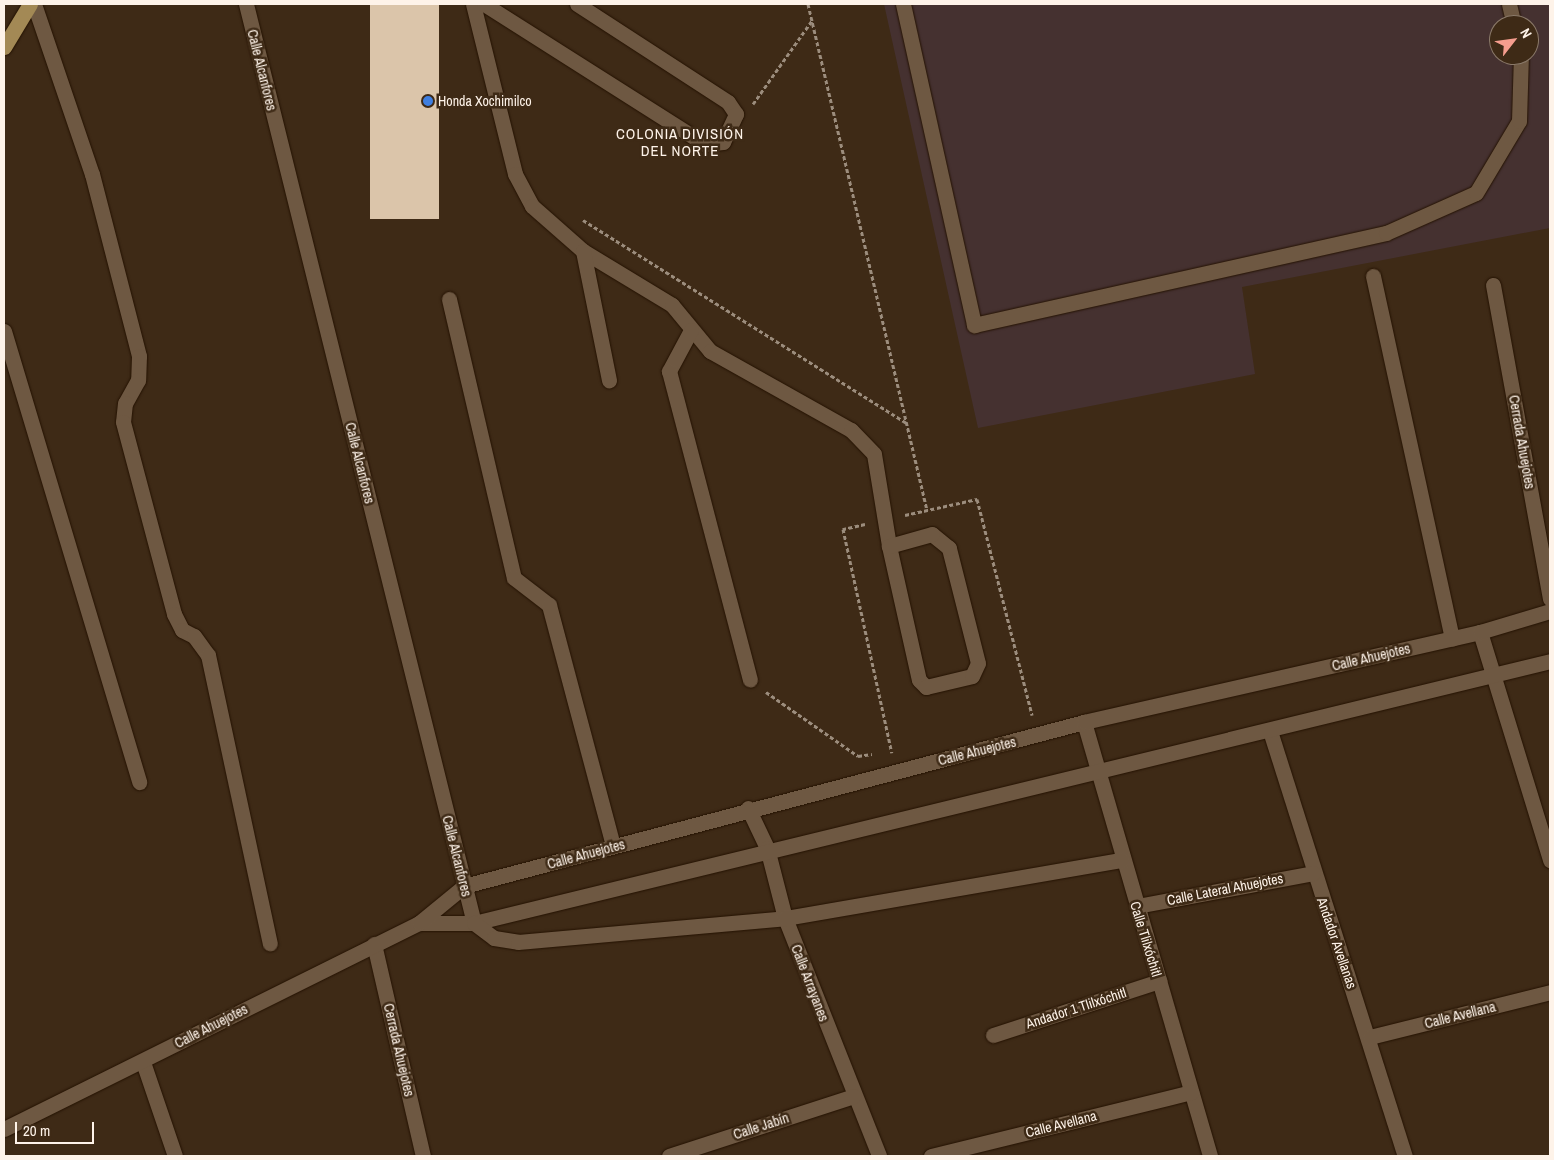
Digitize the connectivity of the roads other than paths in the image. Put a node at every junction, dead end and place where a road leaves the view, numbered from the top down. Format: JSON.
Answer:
{"nodes":[{"id":1,"x":30,"y":4,"type":"edge"},
{"id":2,"x":34,"y":4,"type":"edge"},
{"id":3,"x":246,"y":4,"type":"edge"},
{"id":4,"x":473,"y":4,"type":"edge"},
{"id":5,"x":484,"y":4,"type":"edge"},
{"id":6,"x":578,"y":4,"type":"edge"},
{"id":7,"x":903,"y":4,"type":"edge"},
{"id":8,"x":4,"y":47,"type":"edge"},
{"id":9,"x":1521,"y":65,"type":"edge"},
{"id":10,"x":583,"y":251,"type":"junction"},
{"id":11,"x":1373,"y":276,"type":"dead end"},
{"id":12,"x":1493,"y":285,"type":"dead end"},
{"id":13,"x":449,"y":299,"type":"dead end"},
{"id":14,"x":691,"y":330,"type":"junction"},
{"id":15,"x":4,"y":331,"type":"edge"},
{"id":16,"x":609,"y":380,"type":"dead end"},
{"id":17,"x":889,"y":546,"type":"junction"},
{"id":18,"x":1550,"y":599,"type":"edge"},
{"id":19,"x":1550,"y":612,"type":"edge"},
{"id":20,"x":1480,"y":632,"type":"junction"},
{"id":21,"x":1452,"y":638,"type":"junction"},
{"id":22,"x":1550,"y":661,"type":"edge"},
{"id":23,"x":1494,"y":676,"type":"junction"},
{"id":24,"x":750,"y":680,"type":"road end"},
{"id":25,"x":1084,"y":722,"type":"junction"},
{"id":26,"x":1270,"y":731,"type":"junction"},
{"id":27,"x":1097,"y":772,"type":"junction"},
{"id":28,"x":139,"y":782,"type":"dead end"},
{"id":29,"x":748,"y":808,"type":"junction"},
{"id":30,"x":613,"y":846,"type":"junction"},
{"id":31,"x":767,"y":848,"type":"junction"},
{"id":32,"x":1122,"y":860,"type":"junction"},
{"id":33,"x":1550,"y":860,"type":"edge"},
{"id":34,"x":1313,"y":872,"type":"junction"},
{"id":35,"x":464,"y":886,"type":"junction"},
{"id":36,"x":1136,"y":906,"type":"junction"},
{"id":37,"x":785,"y":918,"type":"junction"},
{"id":38,"x":419,"y":923,"type":"junction"},
{"id":39,"x":474,"y":923,"type":"junction"},
{"id":40,"x":270,"y":944,"type":"dead end"},
{"id":41,"x":374,"y":944,"type":"junction"},
{"id":42,"x":1159,"y":981,"type":"junction"},
{"id":43,"x":1550,"y":992,"type":"edge"},
{"id":44,"x":993,"y":1035,"type":"dead end"},
{"id":45,"x":1370,"y":1037,"type":"junction"},
{"id":46,"x":143,"y":1062,"type":"junction"},
{"id":47,"x":1191,"y":1092,"type":"junction"},
{"id":48,"x":854,"y":1096,"type":"junction"},
{"id":49,"x":4,"y":1129,"type":"edge"},
{"id":50,"x":175,"y":1156,"type":"edge"},
{"id":51,"x":424,"y":1156,"type":"edge"},
{"id":52,"x":669,"y":1156,"type":"edge"},
{"id":53,"x":879,"y":1156,"type":"edge"},
{"id":54,"x":931,"y":1156,"type":"edge"},
{"id":55,"x":1210,"y":1156,"type":"edge"},
{"id":56,"x":1404,"y":1156,"type":"edge"}],
"edges":[{"from":1,"to":8,"type":"main road"},
{"from":2,"to":40,"type":"street"},
{"from":3,"to":35,"type":"street","name":"Calle Alcanfores"},
{"from":4,"to":10,"type":"street"},
{"from":5,"to":6,"type":"street"},
{"from":7,"to":9,"type":"street"},
{"from":10,"to":14,"type":"street"},
{"from":10,"to":16,"type":"street"},
{"from":11,"to":21,"type":"street"},
{"from":12,"to":18,"type":"street","name":"Cerrada Ahuejotes"},
{"from":13,"to":30,"type":"street"},
{"from":14,"to":17,"type":"street"},
{"from":14,"to":24,"type":"street"},
{"from":15,"to":28,"type":"street"},
{"from":17,"to":17,"type":"street"},
{"from":19,"to":20,"type":"street","name":"Calle Ahuejotes"},
{"from":20,"to":21,"type":"street","name":"Calle Ahuejotes"},
{"from":20,"to":23,"type":"street"},
{"from":21,"to":25,"type":"street","name":"Calle Ahuejotes"},
{"from":22,"to":23,"type":"street","name":"Calle Ahuejotes"},
{"from":23,"to":26,"type":"street","name":"Calle Ahuejotes"},
{"from":23,"to":33,"type":"street"},
{"from":25,"to":27,"type":"street","name":"Calle Tlilxóchitl"},
{"from":25,"to":29,"type":"street","name":"Calle Ahuejotes"},
{"from":26,"to":27,"type":"street","name":"Calle Ahuejotes"},
{"from":26,"to":34,"type":"street","name":"Andador Avellanas"},
{"from":27,"to":31,"type":"street","name":"Calle Ahuejotes"},
{"from":27,"to":32,"type":"street","name":"Calle Tlilxóchitl"},
{"from":29,"to":30,"type":"street","name":"Calle Ahuejotes"},
{"from":29,"to":31,"type":"street","name":"Calle Arrayanes"},
{"from":30,"to":35,"type":"street","name":"Calle Ahuejotes"},
{"from":31,"to":37,"type":"street","name":"Calle Arrayanes"},
{"from":31,"to":39,"type":"street","name":"Calle Ahuejotes"},
{"from":32,"to":36,"type":"street","name":"Calle Tlilxóchitl"},
{"from":32,"to":37,"type":"street"},
{"from":34,"to":36,"type":"street","name":"Calle Lateral Ahuejotes"},
{"from":34,"to":45,"type":"street","name":"Andador Avellanas"},
{"from":35,"to":38,"type":"street","name":"Calle Ahuejotes"},
{"from":35,"to":39,"type":"street","name":"Calle Alcanfores"},
{"from":36,"to":42,"type":"street","name":"Calle Tlilxóchitl"},
{"from":37,"to":39,"type":"street"},
{"from":37,"to":48,"type":"street","name":"Calle Arrayanes"},
{"from":38,"to":39,"type":"street","name":"Calle Ahuejotes"},
{"from":38,"to":41,"type":"street","name":"Calle Ahuejotes"},
{"from":41,"to":46,"type":"street","name":"Calle Ahuejotes"},
{"from":41,"to":51,"type":"street","name":"Cerrada Ahuejotes"},
{"from":42,"to":44,"type":"street","name":"Andador 1 Tlilxóchitl"},
{"from":42,"to":47,"type":"street","name":"Calle Tlilxóchitl"},
{"from":43,"to":45,"type":"street","name":"Calle Avellana"},
{"from":45,"to":56,"type":"street","name":"Andador Avellanas"},
{"from":46,"to":49,"type":"street","name":"Calle Ahuejotes"},
{"from":46,"to":50,"type":"street"},
{"from":47,"to":54,"type":"street","name":"Calle Avellana"},
{"from":47,"to":55,"type":"street","name":"Calle Tlilxóchitl"},
{"from":48,"to":52,"type":"street","name":"Calle Jabín"},
{"from":48,"to":53,"type":"street","name":"Calle Arrayanes"}]}
